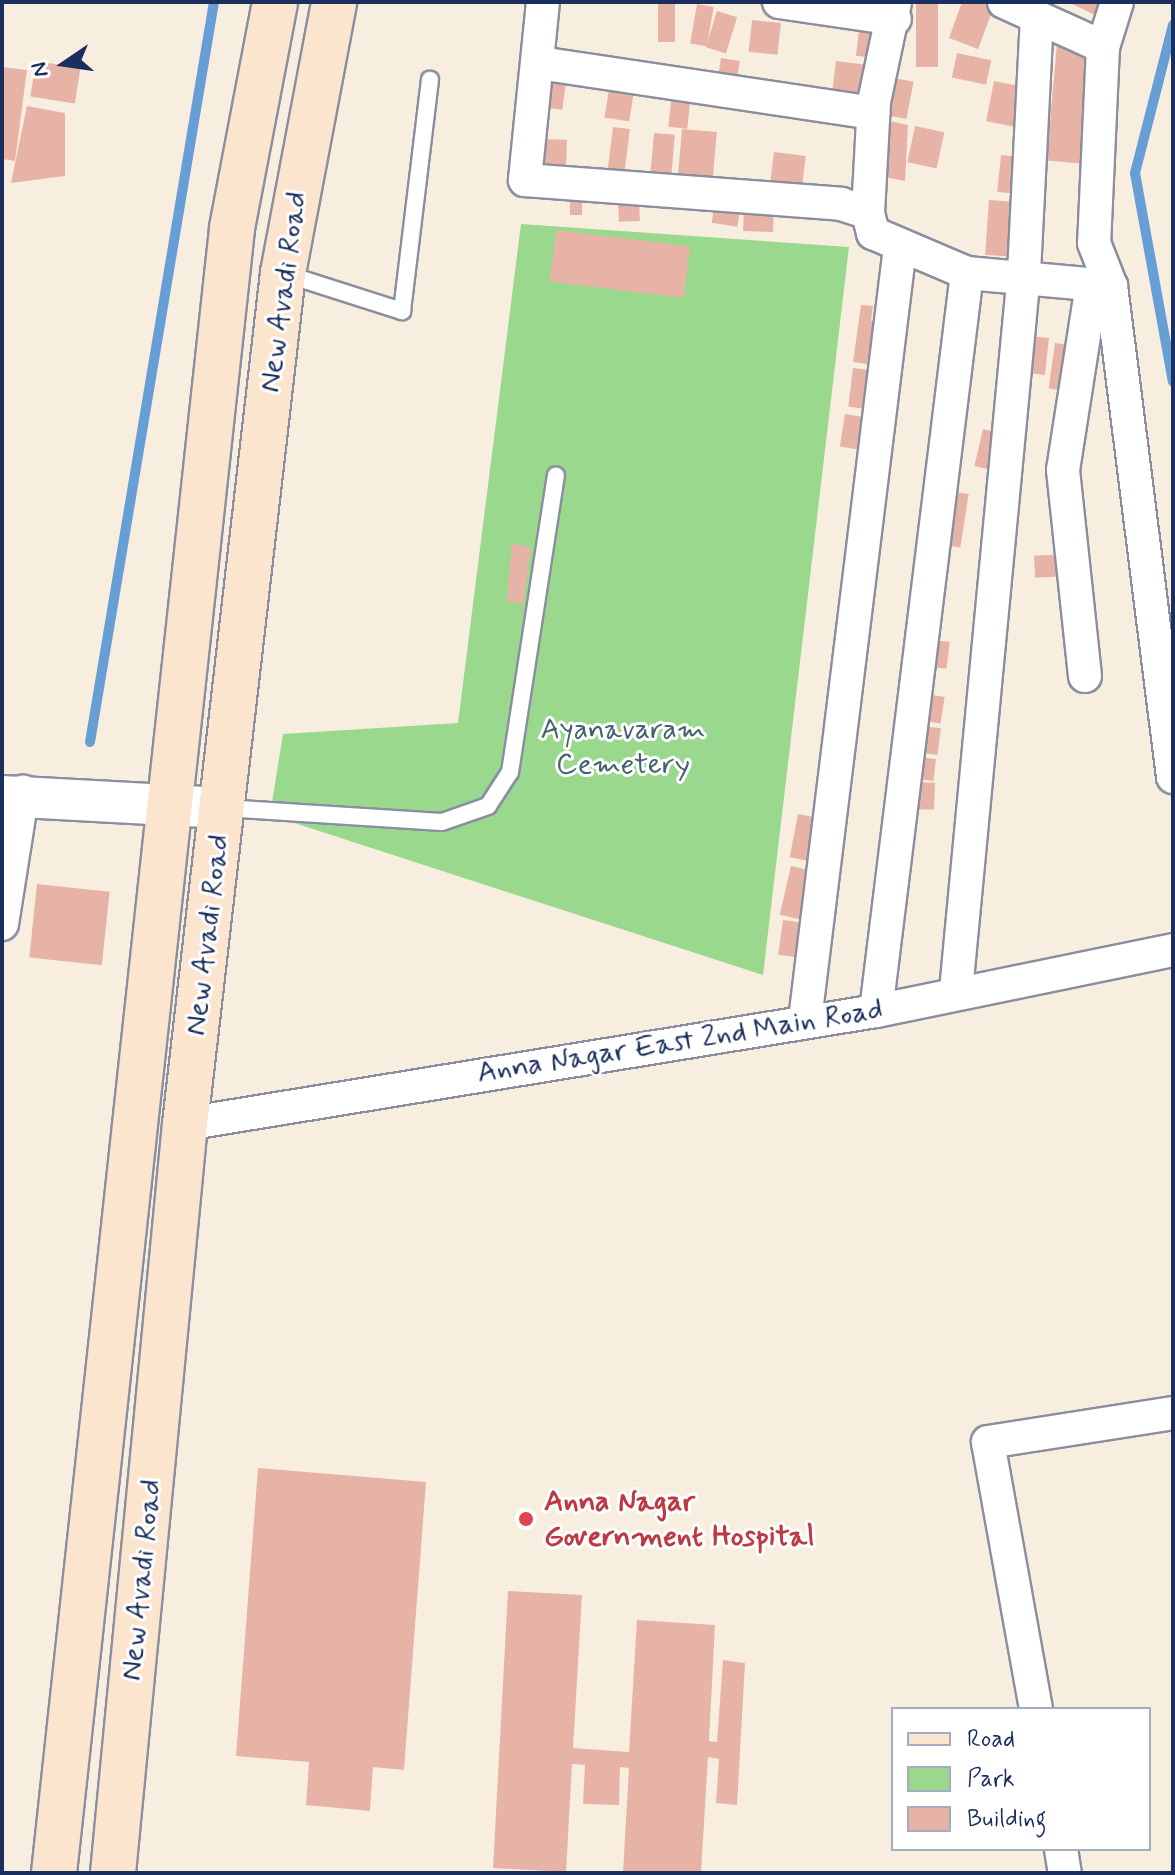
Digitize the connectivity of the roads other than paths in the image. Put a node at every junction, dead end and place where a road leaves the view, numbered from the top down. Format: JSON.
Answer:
{"nodes":[{"id":1,"x":275,"y":2,"type":"edge"},
{"id":2,"x":334,"y":2,"type":"edge"},
{"id":3,"x":543,"y":2,"type":"edge"},
{"id":4,"x":779,"y":2,"type":"edge"},
{"id":5,"x":1004,"y":2,"type":"edge"},
{"id":6,"x":1117,"y":2,"type":"edge"},
{"id":7,"x":895,"y":11,"type":"edge"},
{"id":8,"x":1037,"y":17,"type":"junction"},
{"id":9,"x":1103,"y":47,"type":"junction"},
{"id":10,"x":539,"y":63,"type":"junction"},
{"id":11,"x":430,"y":80,"type":"dead end"},
{"id":12,"x":873,"y":113,"type":"junction"},
{"id":13,"x":868,"y":213,"type":"junction"},
{"id":14,"x":900,"y":247,"type":"junction"},
{"id":15,"x":283,"y":273,"type":"junction"},
{"id":16,"x":967,"y":273,"type":"junction"},
{"id":17,"x":1024,"y":273,"type":"junction"},
{"id":18,"x":1101,"y":285,"type":"junction"},
{"id":19,"x":556,"y":476,"type":"dead end"},
{"id":20,"x":1085,"y":676,"type":"dead end"},
{"id":21,"x":1173,"y":777,"type":"edge"},
{"id":22,"x":13,"y":794,"type":"edge"},
{"id":23,"x":168,"y":806,"type":"junction"},
{"id":24,"x":222,"y":808,"type":"junction"},
{"id":25,"x":2,"y":924,"type":"edge"},
{"id":26,"x":1173,"y":950,"type":"edge"},
{"id":27,"x":956,"y":991,"type":"junction"},
{"id":28,"x":876,"y":1011,"type":"junction"},
{"id":29,"x":805,"y":1020,"type":"junction"},
{"id":30,"x":185,"y":1124,"type":"junction"},
{"id":31,"x":1173,"y":1413,"type":"edge"},
{"id":32,"x":1036,"y":1707,"type":"edge"},
{"id":33,"x":1061,"y":1851,"type":"edge"},
{"id":34,"x":54,"y":1873,"type":"edge"},
{"id":35,"x":113,"y":1873,"type":"edge"},
{"id":36,"x":1065,"y":1873,"type":"edge"}],
"edges":[{"from":1,"to":23,"type":"main road","name":"New Avadi Road"},
{"from":2,"to":15,"type":"main road","name":"New Avadi Road"},
{"from":3,"to":10,"type":"street"},
{"from":4,"to":7,"type":"street"},
{"from":5,"to":8,"type":"street"},
{"from":6,"to":9,"type":"street"},
{"from":7,"to":12,"type":"street"},
{"from":8,"to":9,"type":"street"},
{"from":8,"to":17,"type":"street"},
{"from":9,"to":18,"type":"street"},
{"from":10,"to":12,"type":"street"},
{"from":10,"to":13,"type":"street"},
{"from":11,"to":15,"type":"lane"},
{"from":12,"to":13,"type":"street"},
{"from":13,"to":14,"type":"street"},
{"from":14,"to":16,"type":"street"},
{"from":14,"to":29,"type":"street"},
{"from":15,"to":24,"type":"main road","name":"New Avadi Road"},
{"from":16,"to":17,"type":"street"},
{"from":16,"to":28,"type":"street"},
{"from":17,"to":18,"type":"street"},
{"from":17,"to":27,"type":"street"},
{"from":18,"to":20,"type":"street"},
{"from":18,"to":21,"type":"street"},
{"from":19,"to":24,"type":"lane"},
{"from":22,"to":23,"type":"street"},
{"from":22,"to":25,"type":"street"},
{"from":23,"to":24,"type":"street"},
{"from":23,"to":34,"type":"main road","name":"New Avadi Road"},
{"from":24,"to":30,"type":"main road","name":"New Avadi Road"},
{"from":26,"to":27,"type":"street","name":"Anna Nagar East 2nd Main Road"},
{"from":27,"to":28,"type":"street","name":"Anna Nagar East 2nd Main Road"},
{"from":28,"to":29,"type":"street","name":"Anna Nagar East 2nd Main Road"},
{"from":29,"to":30,"type":"street","name":"Anna Nagar East 2nd Main Road"},
{"from":30,"to":35,"type":"main road","name":"New Avadi Road"},
{"from":31,"to":32,"type":"street"},
{"from":33,"to":36,"type":"street"}]}
